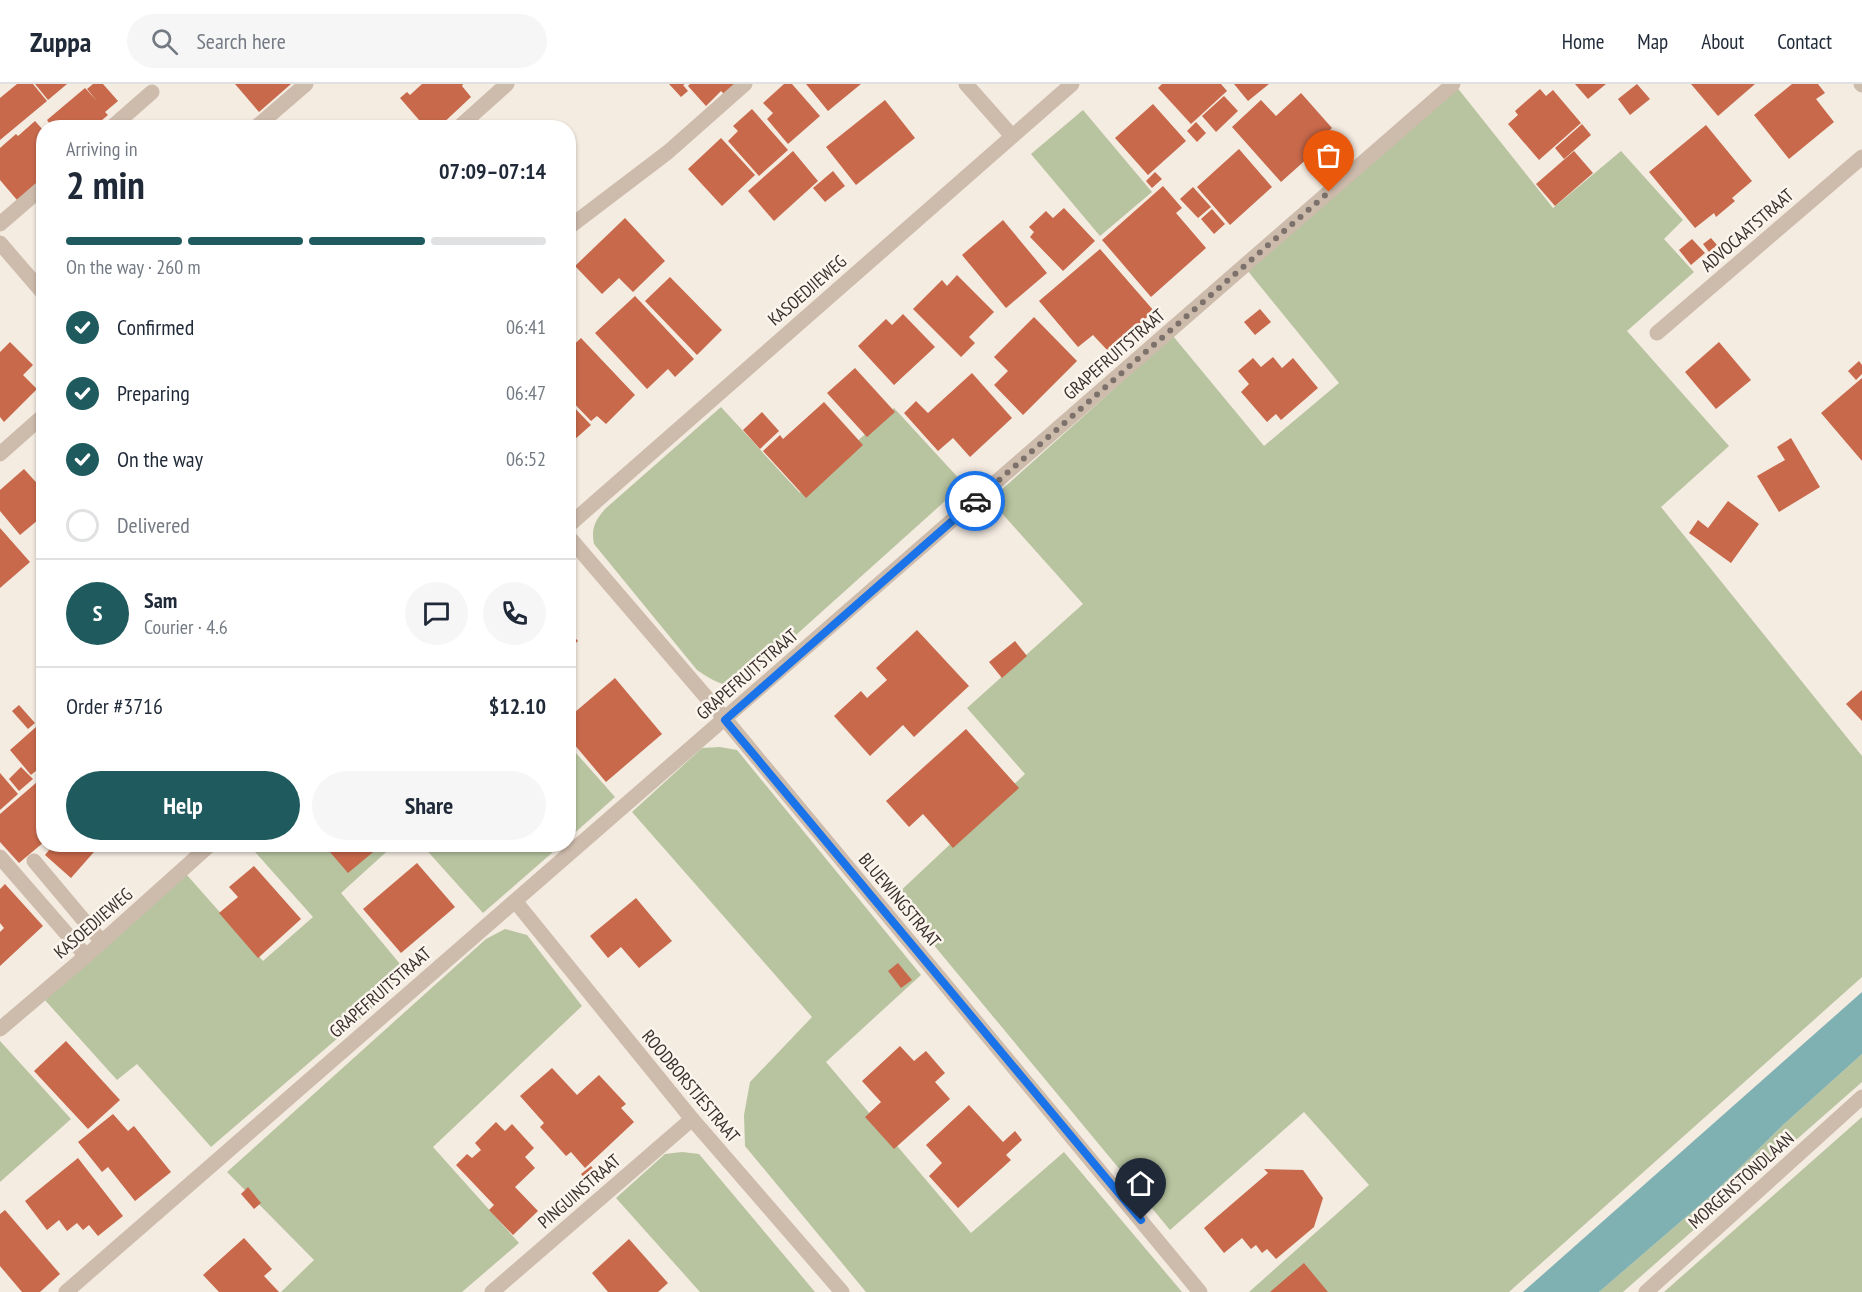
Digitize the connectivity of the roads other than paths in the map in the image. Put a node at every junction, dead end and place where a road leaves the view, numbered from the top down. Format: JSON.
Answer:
{"nodes":[{"id":1,"x":306,"y":84,"type":"edge"},
{"id":2,"x":507,"y":84,"type":"edge"},
{"id":3,"x":745,"y":84,"type":"edge"},
{"id":4,"x":966,"y":84,"type":"edge"},
{"id":5,"x":1072,"y":84,"type":"edge"},
{"id":6,"x":1453,"y":84,"type":"edge"},
{"id":7,"x":152,"y":92,"type":"dead end"},
{"id":8,"x":120,"y":120,"type":"edge"},
{"id":9,"x":264,"y":120,"type":"edge"},
{"id":10,"x":467,"y":120,"type":"edge"},
{"id":11,"x":1012,"y":136,"type":"junction"},
{"id":12,"x":1862,"y":157,"type":"edge"},
{"id":13,"x":36,"y":193,"type":"edge"},
{"id":14,"x":576,"y":222,"type":"edge"},
{"id":15,"x":0,"y":224,"type":"edge"},
{"id":16,"x":0,"y":243,"type":"edge"},
{"id":17,"x":36,"y":285,"type":"edge"},
{"id":18,"x":1657,"y":333,"type":"dead end"},
{"id":19,"x":36,"y":422,"type":"edge"},
{"id":20,"x":0,"y":454,"type":"edge"},
{"id":21,"x":576,"y":519,"type":"edge"},
{"id":22,"x":576,"y":545,"type":"edge"},
{"id":23,"x":725,"y":720,"type":"junction"},
{"id":24,"x":576,"y":848,"type":"edge"},
{"id":25,"x":202,"y":852,"type":"edge"},
{"id":26,"x":572,"y":852,"type":"edge"},
{"id":27,"x":0,"y":857,"type":"edge"},
{"id":28,"x":34,"y":861,"type":"dead end"},
{"id":29,"x":515,"y":901,"type":"junction"},
{"id":30,"x":102,"y":942,"type":"junction"},
{"id":31,"x":86,"y":956,"type":"junction"},
{"id":32,"x":0,"y":1029,"type":"edge"},
{"id":33,"x":1862,"y":1097,"type":"edge"},
{"id":34,"x":692,"y":1119,"type":"junction"},
{"id":35,"x":66,"y":1292,"type":"edge"},
{"id":36,"x":492,"y":1292,"type":"edge"},
{"id":37,"x":842,"y":1292,"type":"edge"},
{"id":38,"x":1200,"y":1292,"type":"edge"},
{"id":39,"x":1646,"y":1292,"type":"edge"}],
"edges":[{"from":1,"to":9,"type":"street"},
{"from":2,"to":10,"type":"street"},
{"from":3,"to":14,"type":"street"},
{"from":4,"to":11,"type":"street"},
{"from":5,"to":11,"type":"street","name":"KASOEDJIEWEG"},
{"from":6,"to":23,"type":"street","name":"GRAPEFRUITSTRAAT"},
{"from":7,"to":8,"type":"street"},
{"from":11,"to":21,"type":"street","name":"KASOEDJIEWEG"},
{"from":12,"to":18,"type":"street","name":"ADVOCAATSTRAAT"},
{"from":13,"to":15,"type":"street"},
{"from":16,"to":17,"type":"street"},
{"from":19,"to":20,"type":"street"},
{"from":22,"to":23,"type":"street","name":"BLUEWINGSTRAAT"},
{"from":23,"to":24,"type":"street","name":"GRAPEFRUITSTRAAT"},
{"from":23,"to":38,"type":"street","name":"BLUEWINGSTRAAT"},
{"from":25,"to":30,"type":"street","name":"KASOEDJIEWEG"},
{"from":26,"to":29,"type":"street","name":"GRAPEFRUITSTRAAT"},
{"from":27,"to":31,"type":"street"},
{"from":28,"to":30,"type":"street"},
{"from":29,"to":34,"type":"street","name":"ROODBORSTJESTRAAT"},
{"from":29,"to":35,"type":"street","name":"GRAPEFRUITSTRAAT"},
{"from":30,"to":31,"type":"street","name":"KASOEDJIEWEG"},
{"from":31,"to":32,"type":"street","name":"KASOEDJIEWEG"},
{"from":33,"to":39,"type":"street","name":"MORGENSTONDLAAN"},
{"from":34,"to":36,"type":"street","name":"PINGUINSTRAAT"},
{"from":34,"to":37,"type":"street","name":"ROODBORSTJESTRAAT"}]}
